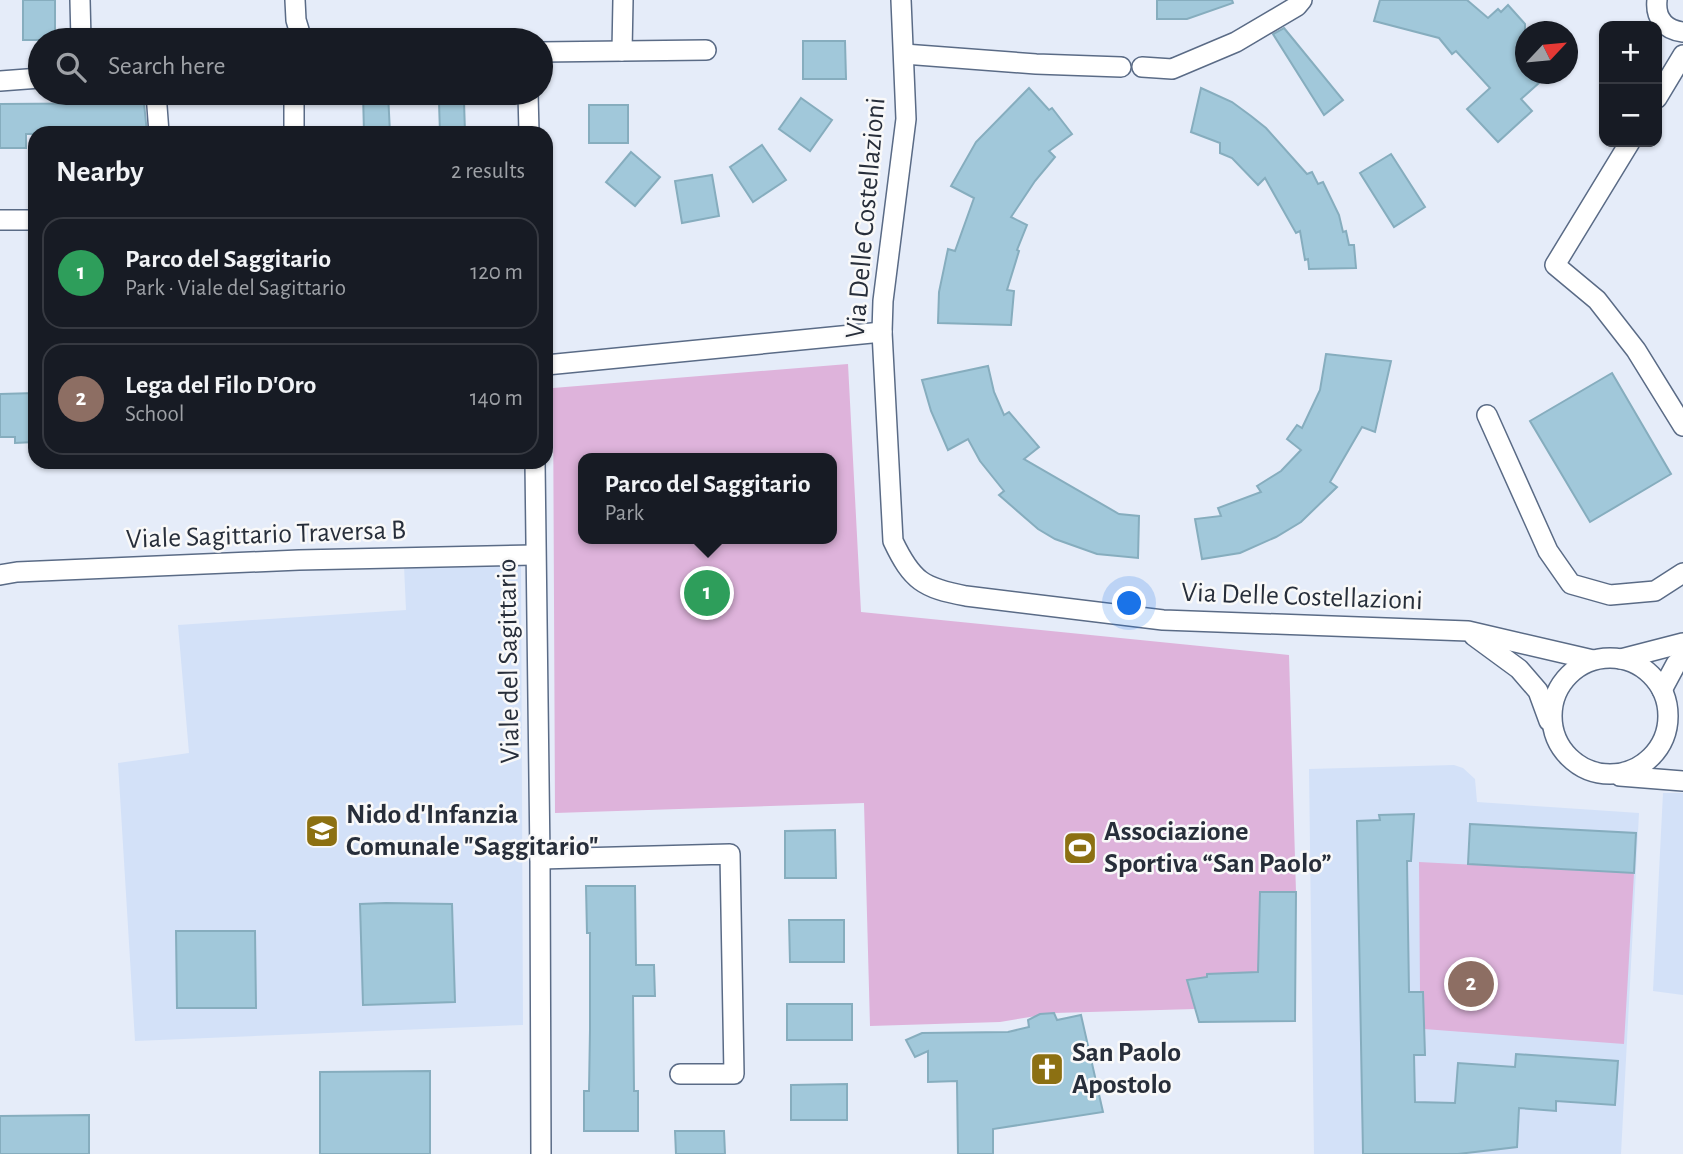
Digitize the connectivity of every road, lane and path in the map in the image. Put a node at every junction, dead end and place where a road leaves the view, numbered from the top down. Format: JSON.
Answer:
{"nodes":[{"id":1,"x":80,"y":0,"type":"edge"},
{"id":2,"x":295,"y":0,"type":"edge"},
{"id":3,"x":622,"y":0,"type":"edge"},
{"id":4,"x":901,"y":0,"type":"edge"},
{"id":5,"x":1302,"y":0,"type":"edge"},
{"id":6,"x":1657,"y":0,"type":"edge"},
{"id":7,"x":81,"y":28,"type":"edge"},
{"id":8,"x":298,"y":28,"type":"edge"},
{"id":9,"x":1683,"y":32,"type":"edge"},
{"id":10,"x":706,"y":50,"type":"dead end"},
{"id":11,"x":553,"y":51,"type":"edge"},
{"id":12,"x":622,"y":51,"type":"junction"},
{"id":13,"x":904,"y":54,"type":"junction"},
{"id":14,"x":1683,"y":55,"type":"edge"},
{"id":15,"x":1121,"y":67,"type":"dead end"},
{"id":16,"x":1142,"y":67,"type":"dead end"},
{"id":17,"x":28,"y":79,"type":"edge"},
{"id":18,"x":0,"y":81,"type":"edge"},
{"id":19,"x":1662,"y":90,"type":"edge"},
{"id":20,"x":157,"y":105,"type":"edge"},
{"id":21,"x":294,"y":105,"type":"edge"},
{"id":22,"x":528,"y":105,"type":"edge"},
{"id":23,"x":158,"y":126,"type":"edge"},
{"id":24,"x":294,"y":126,"type":"edge"},
{"id":25,"x":529,"y":126,"type":"edge"},
{"id":26,"x":1627,"y":147,"type":"edge"},
{"id":27,"x":0,"y":220,"type":"edge"},
{"id":28,"x":28,"y":220,"type":"edge"},
{"id":29,"x":881,"y":332,"type":"junction"},
{"id":30,"x":553,"y":364,"type":"edge"},
{"id":31,"x":1487,"y":415,"type":"dead end"},
{"id":32,"x":1683,"y":426,"type":"edge"},
{"id":33,"x":535,"y":469,"type":"edge"},
{"id":34,"x":534,"y":555,"type":"junction"},
{"id":35,"x":1683,"y":573,"type":"edge"},
{"id":36,"x":0,"y":575,"type":"edge"},
{"id":37,"x":1468,"y":631,"type":"junction"},
{"id":38,"x":1683,"y":643,"type":"edge"},
{"id":39,"x":1621,"y":659,"type":"junction"},
{"id":40,"x":1683,"y":659,"type":"edge"},
{"id":41,"x":1593,"y":660,"type":"junction"},
{"id":42,"x":1662,"y":690,"type":"junction"},
{"id":43,"x":1675,"y":736,"type":"edge"},
{"id":44,"x":1556,"y":739,"type":"junction"},
{"id":45,"x":1612,"y":775,"type":"junction"},
{"id":46,"x":1683,"y":781,"type":"edge"},
{"id":47,"x":540,"y":859,"type":"junction"},
{"id":48,"x":680,"y":1074,"type":"dead end"},
{"id":49,"x":541,"y":1154,"type":"edge"}],
"edges":[{"from":1,"to":7,"type":"street"},
{"from":2,"to":8,"type":"street"},
{"from":3,"to":12,"type":"street"},
{"from":4,"to":13,"type":"street","name":"Via Delle Costellazioni"},
{"from":5,"to":16,"type":"street"},
{"from":6,"to":9,"type":"street"},
{"from":10,"to":12,"type":"street"},
{"from":11,"to":12,"type":"street"},
{"from":13,"to":15,"type":"street"},
{"from":13,"to":29,"type":"street","name":"Via Delle Costellazioni"},
{"from":14,"to":19,"type":"street"},
{"from":17,"to":18,"type":"street"},
{"from":20,"to":23,"type":"street"},
{"from":21,"to":24,"type":"street"},
{"from":22,"to":25,"type":"street"},
{"from":26,"to":32,"type":"street"},
{"from":27,"to":28,"type":"street"},
{"from":29,"to":30,"type":"street"},
{"from":29,"to":37,"type":"street","name":"Via Delle Costellazioni"},
{"from":31,"to":35,"type":"street"},
{"from":33,"to":34,"type":"street","name":"Viale del Sagittario"},
{"from":34,"to":36,"type":"street","name":"Viale Sagittario Traversa B"},
{"from":34,"to":47,"type":"street","name":"Viale del Sagittario"},
{"from":37,"to":41,"type":"street","name":"Via Delle Costellazioni"},
{"from":37,"to":44,"type":"street"},
{"from":38,"to":39,"type":"street"},
{"from":39,"to":41,"type":"street"},
{"from":39,"to":42,"type":"street"},
{"from":40,"to":42,"type":"street"},
{"from":41,"to":44,"type":"street"},
{"from":42,"to":43,"type":"street"},
{"from":43,"to":45,"type":"street"},
{"from":44,"to":45,"type":"street"},
{"from":45,"to":46,"type":"street"},
{"from":47,"to":48,"type":"street"},
{"from":47,"to":49,"type":"street","name":"Viale del Sagittario"}]}
